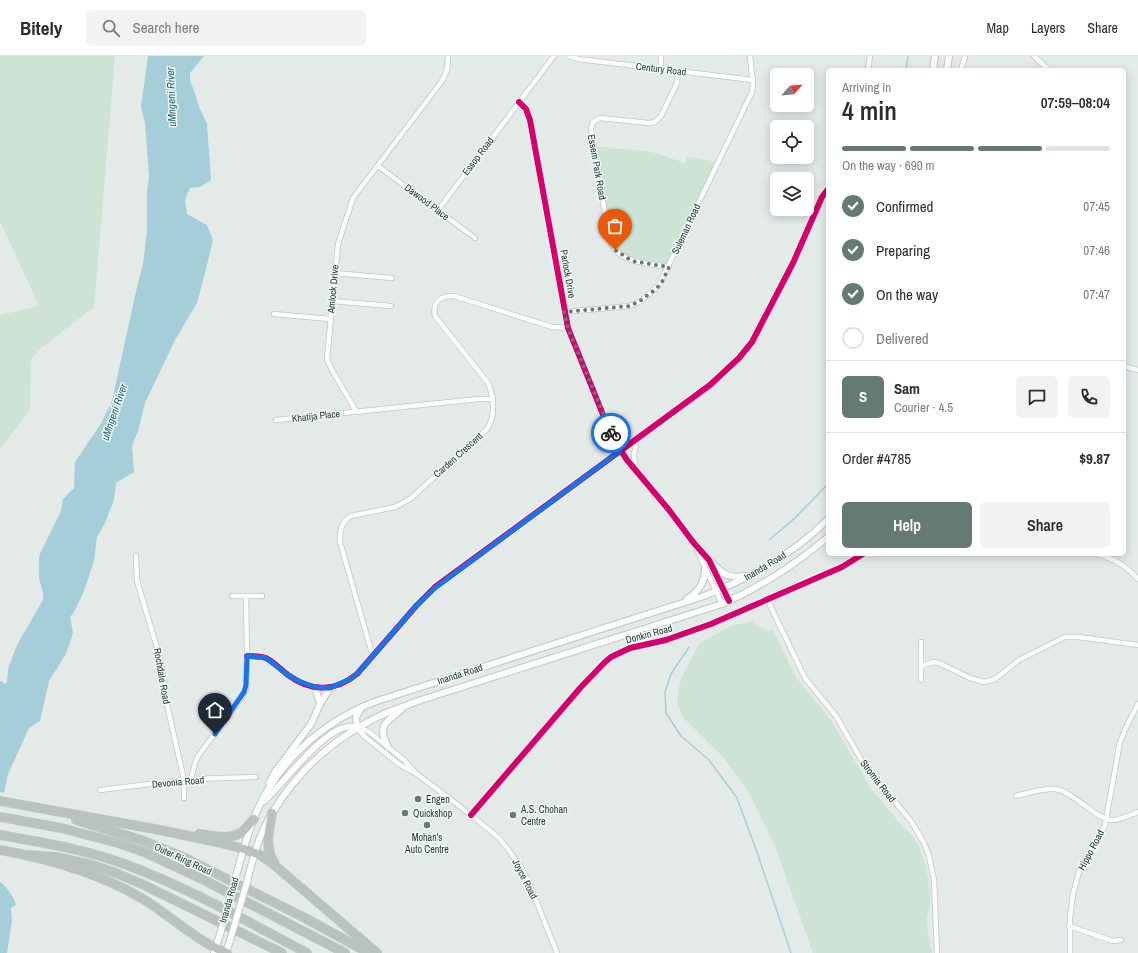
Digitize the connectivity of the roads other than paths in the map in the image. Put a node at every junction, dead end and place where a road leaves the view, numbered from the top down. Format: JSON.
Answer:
{"nodes":[{"id":1,"x":448,"y":56,"type":"edge"},
{"id":2,"x":554,"y":56,"type":"edge"},
{"id":3,"x":569,"y":56,"type":"edge"},
{"id":4,"x":661,"y":56,"type":"edge"},
{"id":5,"x":750,"y":56,"type":"edge"},
{"id":6,"x":870,"y":56,"type":"edge"},
{"id":7,"x":934,"y":56,"type":"edge"},
{"id":8,"x":949,"y":56,"type":"edge"},
{"id":9,"x":965,"y":56,"type":"edge"},
{"id":10,"x":1034,"y":56,"type":"edge"},
{"id":11,"x":868,"y":68,"type":"edge"},
{"id":12,"x":933,"y":68,"type":"edge"},
{"id":13,"x":947,"y":68,"type":"edge"},
{"id":14,"x":962,"y":68,"type":"edge"},
{"id":15,"x":1047,"y":68,"type":"edge"},
{"id":16,"x":661,"y":69,"type":"junction"},
{"id":17,"x":678,"y":71,"type":"junction"},
{"id":18,"x":753,"y":80,"type":"junction"},
{"id":19,"x":519,"y":102,"type":"junction"},
{"id":20,"x":378,"y":166,"type":"junction"},
{"id":21,"x":826,"y":192,"type":"edge"},
{"id":22,"x":438,"y":210,"type":"junction"},
{"id":23,"x":475,"y":238,"type":"dead end"},
{"id":24,"x":669,"y":267,"type":"junction"},
{"id":25,"x":334,"y":273,"type":"junction"},
{"id":26,"x":392,"y":278,"type":"dead end"},
{"id":27,"x":332,"y":301,"type":"junction"},
{"id":28,"x":391,"y":306,"type":"dead end"},
{"id":29,"x":564,"y":312,"type":"junction"},
{"id":30,"x":274,"y":314,"type":"dead end"},
{"id":31,"x":330,"y":319,"type":"junction"},
{"id":32,"x":568,"y":328,"type":"junction"},
{"id":33,"x":1126,"y":367,"type":"edge"},
{"id":34,"x":1138,"y":370,"type":"edge"},
{"id":35,"x":493,"y":399,"type":"junction"},
{"id":36,"x":356,"y":411,"type":"junction"},
{"id":37,"x":276,"y":420,"type":"dead end"},
{"id":38,"x":638,"y":436,"type":"junction"},
{"id":39,"x":620,"y":451,"type":"junction"},
{"id":40,"x":636,"y":470,"type":"junction"},
{"id":41,"x":826,"y":521,"type":"edge"},
{"id":42,"x":826,"y":539,"type":"edge"},
{"id":43,"x":693,"y":542,"type":"junction"},
{"id":44,"x":136,"y":556,"type":"dead end"},
{"id":45,"x":860,"y":556,"type":"edge"},
{"id":46,"x":1103,"y":556,"type":"edge"},
{"id":47,"x":709,"y":560,"type":"junction"},
{"id":48,"x":705,"y":570,"type":"junction"},
{"id":49,"x":750,"y":576,"type":"junction"},
{"id":50,"x":1138,"y":579,"type":"edge"},
{"id":51,"x":724,"y":588,"type":"junction"},
{"id":52,"x":716,"y":591,"type":"junction"},
{"id":53,"x":232,"y":596,"type":"dead end"},
{"id":54,"x":246,"y":596,"type":"junction"},
{"id":55,"x":262,"y":596,"type":"dead end"},
{"id":56,"x":767,"y":599,"type":"junction"},
{"id":57,"x":729,"y":601,"type":"junction"},
{"id":58,"x":683,"y":603,"type":"junction"},
{"id":59,"x":722,"y":604,"type":"junction"},
{"id":60,"x":921,"y":642,"type":"dead end"},
{"id":61,"x":1138,"y":645,"type":"edge"},
{"id":62,"x":247,"y":656,"type":"junction"},
{"id":63,"x":373,"y":657,"type":"junction"},
{"id":64,"x":921,"y":666,"type":"junction"},
{"id":65,"x":920,"y":680,"type":"dead end"},
{"id":66,"x":315,"y":687,"type":"junction"},
{"id":67,"x":330,"y":688,"type":"junction"},
{"id":68,"x":320,"y":704,"type":"junction"},
{"id":69,"x":1138,"y":704,"type":"edge"},
{"id":70,"x":405,"y":706,"type":"junction"},
{"id":71,"x":362,"y":707,"type":"junction"},
{"id":72,"x":1136,"y":714,"type":"edge"},
{"id":73,"x":357,"y":728,"type":"junction"},
{"id":74,"x":388,"y":747,"type":"junction"},
{"id":75,"x":417,"y":774,"type":"junction"},
{"id":76,"x":256,"y":777,"type":"dead end"},
{"id":77,"x":191,"y":779,"type":"junction"},
{"id":78,"x":184,"y":780,"type":"junction"},
{"id":79,"x":100,"y":790,"type":"dead end"},
{"id":80,"x":1016,"y":796,"type":"dead end"},
{"id":81,"x":184,"y":798,"type":"dead end"},
{"id":82,"x":0,"y":801,"type":"edge"},
{"id":83,"x":261,"y":803,"type":"junction"},
{"id":84,"x":1138,"y":812,"type":"edge"},
{"id":85,"x":272,"y":813,"type":"junction"},
{"id":86,"x":64,"y":815,"type":"junction"},
{"id":87,"x":471,"y":815,"type":"junction"},
{"id":88,"x":0,"y":817,"type":"edge"},
{"id":89,"x":1106,"y":818,"type":"junction"},
{"id":90,"x":254,"y":819,"type":"junction"},
{"id":91,"x":160,"y":830,"type":"junction"},
{"id":92,"x":0,"y":835,"type":"edge"},
{"id":93,"x":244,"y":848,"type":"junction"},
{"id":94,"x":0,"y":850,"type":"edge"},
{"id":95,"x":255,"y":853,"type":"junction"},
{"id":96,"x":55,"y":860,"type":"junction"},
{"id":97,"x":280,"y":870,"type":"junction"},
{"id":98,"x":1069,"y":926,"type":"junction"},
{"id":99,"x":1121,"y":940,"type":"dead end"},
{"id":100,"x":214,"y":951,"type":"edge"},
{"id":101,"x":226,"y":953,"type":"edge"},
{"id":102,"x":282,"y":953,"type":"edge"},
{"id":103,"x":307,"y":953,"type":"edge"},
{"id":104,"x":345,"y":953,"type":"edge"},
{"id":105,"x":369,"y":953,"type":"edge"},
{"id":106,"x":377,"y":953,"type":"edge"},
{"id":107,"x":557,"y":953,"type":"edge"},
{"id":108,"x":937,"y":953,"type":"edge"},
{"id":109,"x":1070,"y":953,"type":"edge"}],
"edges":[{"from":1,"to":20,"type":"street","name":"Amlock Drive"},
{"from":2,"to":19,"type":"street"},
{"from":3,"to":16,"type":"street","name":"Century Road"},
{"from":4,"to":16,"type":"street"},
{"from":5,"to":18,"type":"street"},
{"from":6,"to":11,"type":"street"},
{"from":7,"to":12,"type":"main road"},
{"from":8,"to":13,"type":"main road"},
{"from":9,"to":14,"type":"street"},
{"from":10,"to":15,"type":"street"},
{"from":16,"to":17,"type":"street","name":"Century Road"},
{"from":17,"to":18,"type":"street","name":"Century Road"},
{"from":17,"to":24,"type":"street","name":"Essem Park Road"},
{"from":18,"to":24,"type":"street","name":"Suleman Road"},
{"from":19,"to":22,"type":"street","name":"Essop Road"},
{"from":19,"to":29,"type":"street","name":"Parlock Drive"},
{"from":20,"to":22,"type":"street","name":"Dawood Place"},
{"from":20,"to":25,"type":"street","name":"Amlock Drive"},
{"from":21,"to":38,"type":"street"},
{"from":22,"to":23,"type":"street","name":"Dawood Place"},
{"from":24,"to":29,"type":"street","name":"Suleman Road"},
{"from":25,"to":26,"type":"street"},
{"from":25,"to":27,"type":"street","name":"Amlock Drive"},
{"from":27,"to":28,"type":"street"},
{"from":27,"to":31,"type":"street","name":"Amlock Drive"},
{"from":29,"to":32,"type":"street","name":"Parlock Drive"},
{"from":30,"to":31,"type":"street"},
{"from":31,"to":36,"type":"street","name":"Amlock Drive"},
{"from":32,"to":35,"type":"street","name":"Carden Crescent"},
{"from":32,"to":39,"type":"street","name":"Parlock Drive"},
{"from":33,"to":34,"type":"street"},
{"from":35,"to":36,"type":"street"},
{"from":35,"to":63,"type":"street","name":"Carden Crescent"},
{"from":36,"to":37,"type":"street","name":"Khatija Place"},
{"from":38,"to":39,"type":"street"},
{"from":38,"to":40,"type":"street"},
{"from":39,"to":40,"type":"street","name":"Parlock Drive"},
{"from":39,"to":63,"type":"street"},
{"from":40,"to":43,"type":"street","name":"Parlock Drive"},
{"from":41,"to":49,"type":"main road","name":"Inanda Road"},
{"from":42,"to":57,"type":"main road","name":"Inanda Road"},
{"from":43,"to":47,"type":"street","name":"Parlock Drive"},
{"from":43,"to":48,"type":"street","name":"Parlock Drive"},
{"from":44,"to":78,"type":"street","name":"Rochdale Road"},
{"from":45,"to":56,"type":"street","name":"Donkin Road"},
{"from":46,"to":50,"type":"street"},
{"from":47,"to":49,"type":"main road"},
{"from":47,"to":51,"type":"street","name":"Parlock Drive"},
{"from":48,"to":52,"type":"street","name":"Parlock Drive"},
{"from":48,"to":58,"type":"main road"},
{"from":49,"to":51,"type":"main road","name":"Inanda Road"},
{"from":51,"to":52,"type":"main road","name":"Inanda Road"},
{"from":51,"to":57,"type":"street","name":"Parlock Drive"},
{"from":52,"to":58,"type":"main road","name":"Inanda Road"},
{"from":52,"to":59,"type":"street","name":"Parlock Drive"},
{"from":53,"to":54,"type":"street"},
{"from":54,"to":55,"type":"street"},
{"from":54,"to":62,"type":"street"},
{"from":56,"to":87,"type":"street","name":"Donkin Road"},
{"from":56,"to":108,"type":"street","name":"Stromia Road"},
{"from":57,"to":59,"type":"main road","name":"Inanda Road"},
{"from":58,"to":71,"type":"main road","name":"Inanda Road"},
{"from":59,"to":70,"type":"main road","name":"Inanda Road"},
{"from":60,"to":64,"type":"street"},
{"from":61,"to":64,"type":"street"},
{"from":62,"to":66,"type":"street"},
{"from":62,"to":77,"type":"street"},
{"from":63,"to":67,"type":"street"},
{"from":64,"to":65,"type":"street"},
{"from":66,"to":67,"type":"street"},
{"from":66,"to":68,"type":"main road"},
{"from":67,"to":68,"type":"main road"},
{"from":68,"to":83,"type":"main road"},
{"from":69,"to":72,"type":"street","name":"Hippo Road"},
{"from":70,"to":73,"type":"main road","name":"Inanda Road"},
{"from":70,"to":74,"type":"main road"},
{"from":71,"to":73,"type":"main road"},
{"from":71,"to":83,"type":"main road","name":"Inanda Road"},
{"from":72,"to":89,"type":"street","name":"Hippo Road"},
{"from":73,"to":74,"type":"street","name":"Joyce Road"},
{"from":73,"to":75,"type":"street","name":"Joyce Road"},
{"from":73,"to":83,"type":"main road"},
{"from":73,"to":85,"type":"main road","name":"Inanda Road"},
{"from":74,"to":75,"type":"street","name":"Joyce Road"},
{"from":75,"to":87,"type":"street","name":"Joyce Road"},
{"from":76,"to":77,"type":"street","name":"Devonia Road"},
{"from":77,"to":78,"type":"street","name":"Devonia Road"},
{"from":78,"to":79,"type":"street","name":"Devonia Road"},
{"from":78,"to":81,"type":"street","name":"Rochdale Road"},
{"from":80,"to":89,"type":"street"},
{"from":82,"to":86,"type":"highway"},
{"from":83,"to":90,"type":"main road","name":"Inanda Road"},
{"from":84,"to":89,"type":"street"},
{"from":85,"to":95,"type":"main road","name":"Inanda Road"},
{"from":85,"to":97,"type":"highway"},
{"from":86,"to":91,"type":"highway"},
{"from":86,"to":105,"type":"highway"},
{"from":87,"to":107,"type":"street","name":"Joyce Road"},
{"from":88,"to":104,"type":"highway","name":"Outer Ring Road"},
{"from":89,"to":98,"type":"street","name":"Hippo Road"},
{"from":90,"to":91,"type":"highway"},
{"from":90,"to":93,"type":"main road","name":"Inanda Road"},
{"from":91,"to":93,"type":"highway"},
{"from":92,"to":103,"type":"highway"},
{"from":93,"to":95,"type":"highway"},
{"from":93,"to":100,"type":"main road","name":"Inanda Road","bridge":true},
{"from":94,"to":96,"type":"highway"},
{"from":95,"to":97,"type":"highway"},
{"from":95,"to":101,"type":"main road","name":"Inanda Road","bridge":true},
{"from":96,"to":100,"type":"highway"},
{"from":96,"to":102,"type":"highway"},
{"from":97,"to":106,"type":"highway"},
{"from":98,"to":99,"type":"street"},
{"from":98,"to":109,"type":"street","name":"Hippo Road"},
{"from":100,"to":101,"type":"highway"}]}
